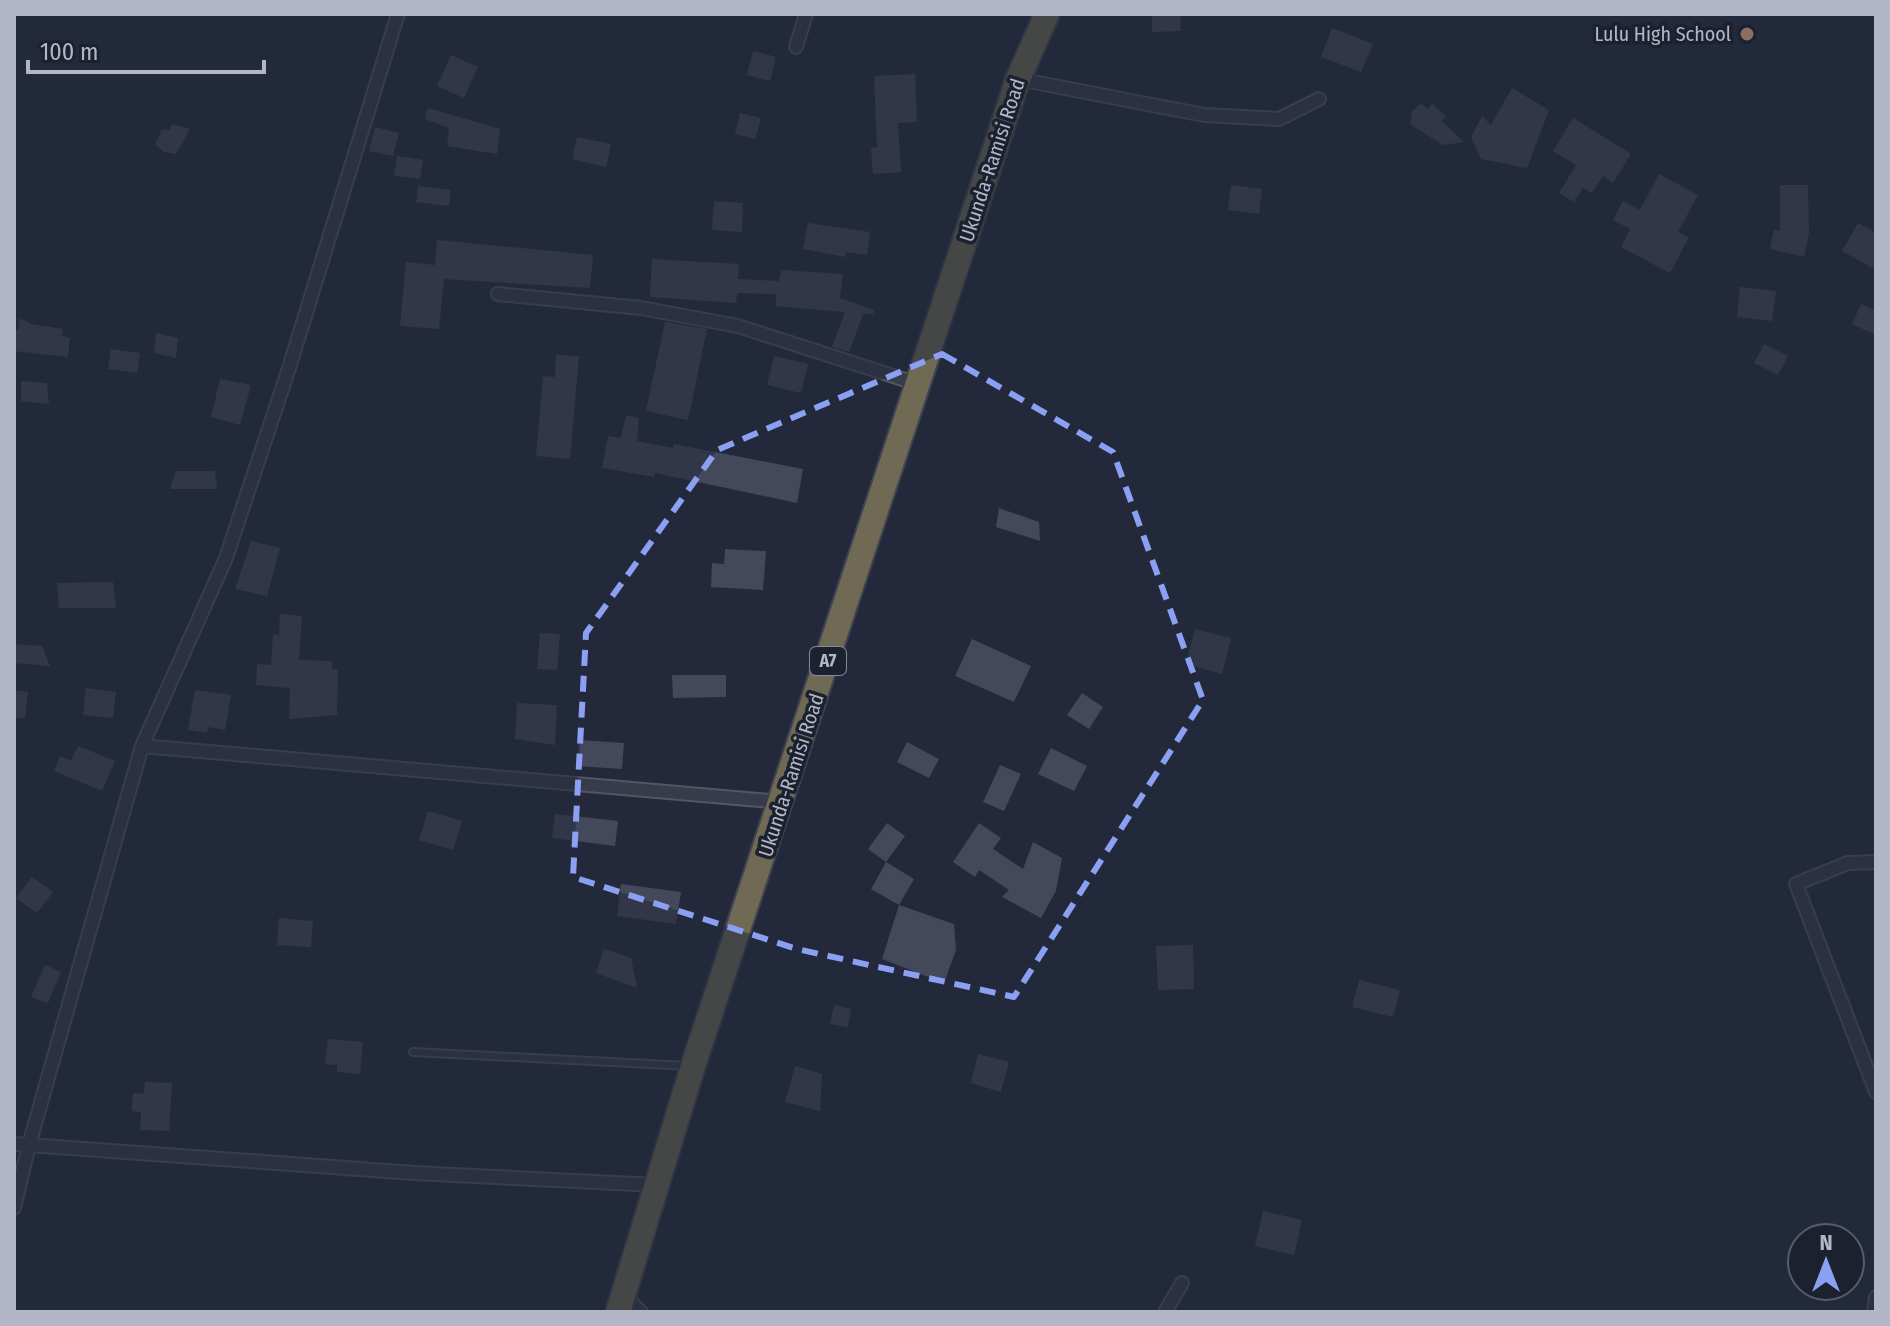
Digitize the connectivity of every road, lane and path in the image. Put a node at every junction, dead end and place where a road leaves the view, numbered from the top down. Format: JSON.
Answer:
{"nodes":[{"id":1,"x":398,"y":14,"type":"edge"},
{"id":2,"x":806,"y":14,"type":"edge"},
{"id":3,"x":1047,"y":14,"type":"edge"},
{"id":4,"x":796,"y":47,"type":"dead end"},
{"id":5,"x":1018,"y":79,"type":"junction"},
{"id":6,"x":1319,"y":99,"type":"dead end"},
{"id":7,"x":498,"y":294,"type":"dead end"},
{"id":8,"x":918,"y":384,"type":"junction"},
{"id":9,"x":142,"y":746,"type":"junction"},
{"id":10,"x":782,"y":802,"type":"junction"},
{"id":11,"x":1876,"y":862,"type":"edge"},
{"id":12,"x":413,"y":1052,"type":"dead end"},
{"id":13,"x":693,"y":1066,"type":"junction"},
{"id":14,"x":1876,"y":1092,"type":"edge"},
{"id":15,"x":14,"y":1144,"type":"edge"},
{"id":16,"x":29,"y":1145,"type":"junction"},
{"id":17,"x":656,"y":1185,"type":"junction"},
{"id":18,"x":14,"y":1208,"type":"edge"},
{"id":19,"x":1182,"y":1283,"type":"dead end"},
{"id":20,"x":1876,"y":1297,"type":"edge"},
{"id":21,"x":628,"y":1307,"type":"edge"},
{"id":22,"x":1165,"y":1312,"type":"edge"},
{"id":23,"x":1874,"y":1312,"type":"edge"}],
"edges":[{"from":1,"to":9,"type":"street"},
{"from":2,"to":4,"type":"street"},
{"from":3,"to":5,"type":"highway","name":"Ukunda-Ramisi Road","number":"A7"},
{"from":5,"to":6,"type":"street"},
{"from":5,"to":8,"type":"highway","name":"Ukunda-Ramisi Road","number":"A7"},
{"from":7,"to":8,"type":"street"},
{"from":8,"to":10,"type":"highway","name":"Ukunda-Ramisi Road","number":"A7"},
{"from":9,"to":10,"type":"street"},
{"from":9,"to":16,"type":"street"},
{"from":10,"to":13,"type":"highway","name":"Ukunda-Ramisi Road","number":"A7"},
{"from":11,"to":14,"type":"street"},
{"from":12,"to":13,"type":"lane"},
{"from":13,"to":17,"type":"highway","name":"Ukunda-Ramisi Road","number":"A7"},
{"from":15,"to":16,"type":"street"},
{"from":16,"to":17,"type":"street"},
{"from":16,"to":18,"type":"street"},
{"from":17,"to":21,"type":"highway","name":"Ukunda-Ramisi Road","number":"A7"},
{"from":19,"to":22,"type":"street"},
{"from":20,"to":23,"type":"street"}]}
